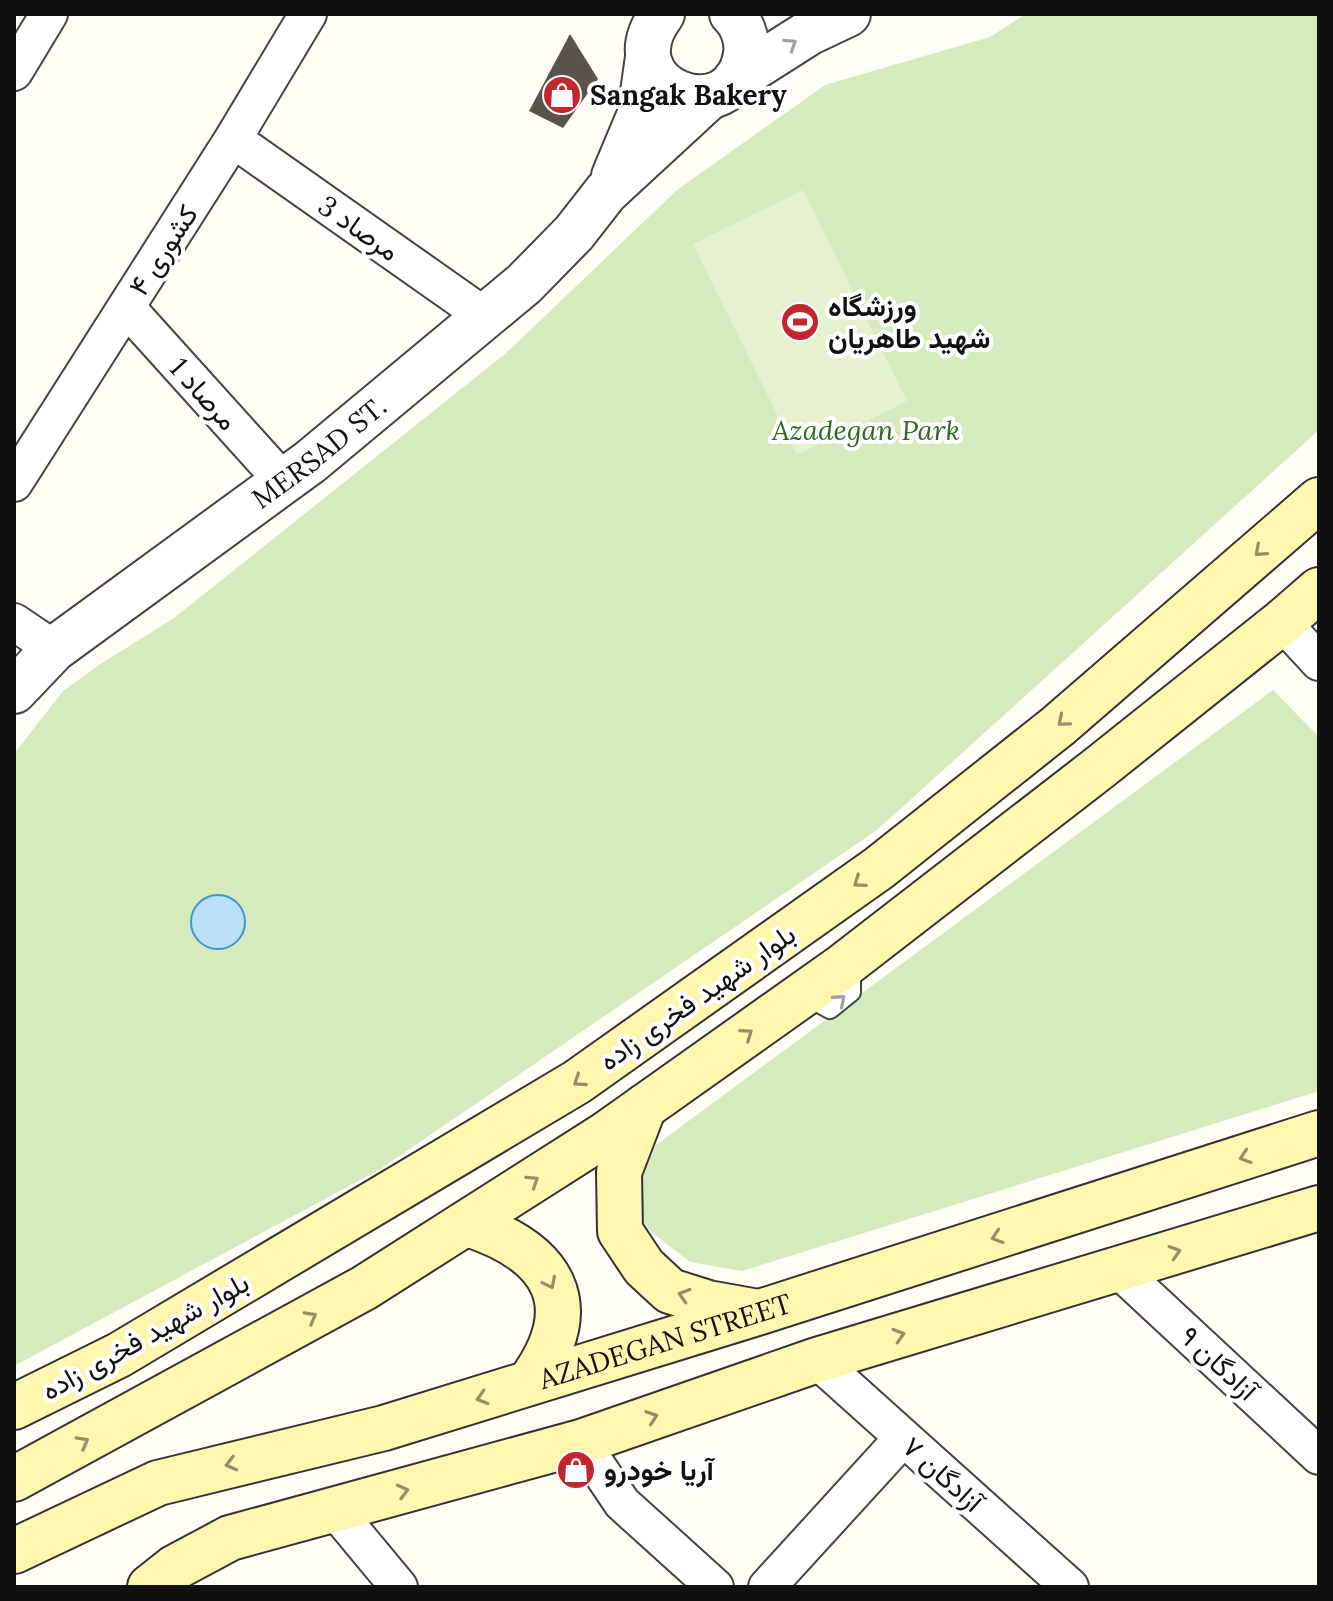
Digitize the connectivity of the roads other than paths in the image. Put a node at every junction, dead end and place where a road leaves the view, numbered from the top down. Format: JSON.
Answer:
{"nodes":[{"id":1,"x":49,"y":14,"type":"edge"},
{"id":2,"x":308,"y":14,"type":"edge"},
{"id":3,"x":662,"y":14,"type":"edge"},
{"id":4,"x":732,"y":14,"type":"edge"},
{"id":5,"x":848,"y":14,"type":"edge"},
{"id":6,"x":648,"y":57,"type":"junction"},
{"id":7,"x":14,"y":72,"type":"edge"},
{"id":8,"x":723,"y":88,"type":"junction"},
{"id":9,"x":233,"y":139,"type":"junction"},
{"id":10,"x":606,"y":192,"type":"junction"},
{"id":11,"x":126,"y":307,"type":"junction"},
{"id":12,"x":486,"y":317,"type":"junction"},
{"id":13,"x":282,"y":480,"type":"junction"},
{"id":14,"x":14,"y":483,"type":"edge"},
{"id":15,"x":1319,"y":500,"type":"edge"},
{"id":16,"x":1319,"y":590,"type":"edge"},
{"id":17,"x":14,"y":622,"type":"edge"},
{"id":18,"x":1282,"y":622,"type":"junction"},
{"id":19,"x":54,"y":649,"type":"junction"},
{"id":20,"x":1319,"y":662,"type":"edge"},
{"id":21,"x":14,"y":691,"type":"edge"},
{"id":22,"x":644,"y":1107,"type":"junction"},
{"id":23,"x":1319,"y":1133,"type":"edge"},
{"id":24,"x":1319,"y":1208,"type":"edge"},
{"id":25,"x":468,"y":1224,"type":"junction"},
{"id":26,"x":1119,"y":1270,"type":"junction"},
{"id":27,"x":760,"y":1312,"type":"junction"},
{"id":28,"x":817,"y":1360,"type":"junction"},
{"id":29,"x":529,"y":1383,"type":"junction"},
{"id":30,"x":14,"y":1407,"type":"edge"},
{"id":31,"x":903,"y":1438,"type":"junction"},
{"id":32,"x":581,"y":1442,"type":"junction"},
{"id":33,"x":1319,"y":1456,"type":"edge"},
{"id":34,"x":14,"y":1479,"type":"edge"},
{"id":35,"x":335,"y":1510,"type":"junction"},
{"id":36,"x":14,"y":1551,"type":"edge"},
{"id":37,"x":150,"y":1587,"type":"edge"},
{"id":38,"x":399,"y":1587,"type":"edge"},
{"id":39,"x":715,"y":1587,"type":"edge"},
{"id":40,"x":767,"y":1587,"type":"edge"},
{"id":41,"x":1070,"y":1587,"type":"edge"}],
"edges":[{"from":1,"to":7,"type":"street"},
{"from":2,"to":9,"type":"street","name":"کشوری ۴"},
{"from":3,"to":6,"type":"street","name":"MERSAD ST."},
{"from":4,"to":8,"type":"street"},
{"from":8,"to":5,"type":"street","name":"MERSAD ST.","one_way":true},
{"from":6,"to":8,"type":"street"},
{"from":6,"to":10,"type":"street","name":"MERSAD ST."},
{"from":8,"to":10,"type":"street","name":"MERSAD ST."},
{"from":9,"to":11,"type":"street","name":"کشوری ۴"},
{"from":9,"to":12,"type":"street","name":"مرصاد 3"},
{"from":10,"to":12,"type":"street","name":"MERSAD ST."},
{"from":11,"to":13,"type":"street","name":"مرصاد 1"},
{"from":11,"to":14,"type":"street","name":"کشوری ۴"},
{"from":12,"to":13,"type":"street","name":"MERSAD ST."},
{"from":13,"to":19,"type":"street","name":"MERSAD ST."},
{"from":15,"to":30,"type":"main road","name":"بلوار شهید فخری زاده","one_way":true},
{"from":16,"to":18,"type":"main road"},
{"from":17,"to":19,"type":"street"},
{"from":18,"to":20,"type":"street"},
{"from":22,"to":18,"type":"main road","one_way":true},
{"from":19,"to":21,"type":"street","name":"MERSAD ST."},
{"from":25,"to":22,"type":"main road","one_way":true},
{"from":27,"to":22,"type":"main road","one_way":true},
{"from":23,"to":27,"type":"main road","name":"AZADEGAN STREET","one_way":true},
{"from":26,"to":24,"type":"main road","one_way":true},
{"from":25,"to":29,"type":"main road","one_way":true},
{"from":34,"to":25,"type":"main road","one_way":true},
{"from":28,"to":26,"type":"main road","one_way":true},
{"from":26,"to":33,"type":"street","name":"آزادگان ۹"},
{"from":27,"to":29,"type":"main road","name":"AZADEGAN STREET"},
{"from":28,"to":31,"type":"street","name":"آزادگان ۷"},
{"from":32,"to":28,"type":"main road","one_way":true},
{"from":29,"to":36,"type":"main road","name":"AZADEGAN STREET","one_way":true},
{"from":31,"to":40,"type":"street"},
{"from":31,"to":41,"type":"street","name":"آزادگان ۷"},
{"from":35,"to":32,"type":"main road","one_way":true},
{"from":32,"to":39,"type":"street"},
{"from":35,"to":37,"type":"main road"},
{"from":35,"to":38,"type":"street"}]}
